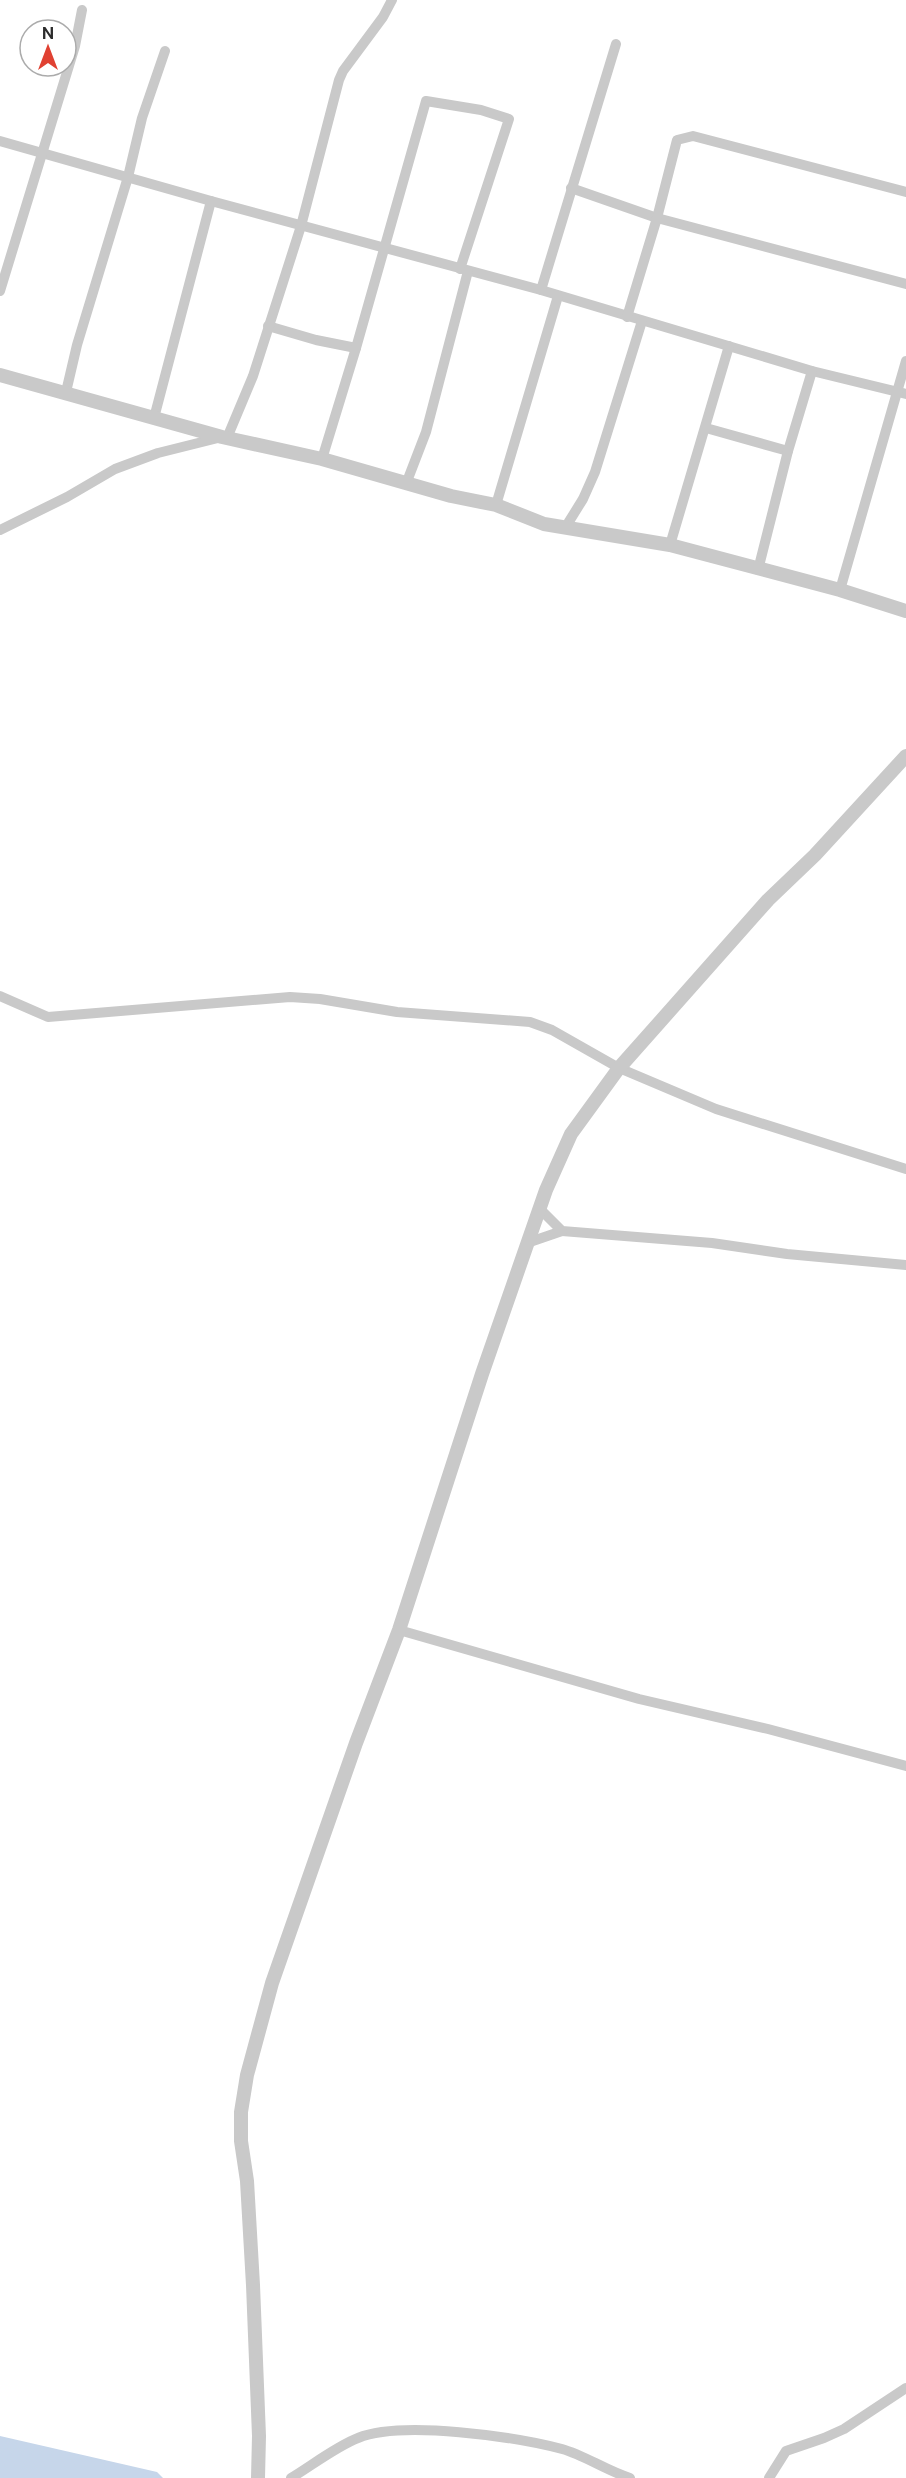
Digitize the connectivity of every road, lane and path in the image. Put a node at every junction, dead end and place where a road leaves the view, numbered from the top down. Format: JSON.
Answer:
{"nodes":[{"id":1,"x":392,"y":0,"type":"edge"},
{"id":2,"x":82,"y":10,"type":"dead end"},
{"id":3,"x":616,"y":44,"type":"dead end"},
{"id":4,"x":165,"y":51,"type":"dead end"},
{"id":5,"x":0,"y":141,"type":"edge"},
{"id":6,"x":41,"y":152,"type":"junction"},
{"id":7,"x":128,"y":177,"type":"junction"},
{"id":8,"x":571,"y":188,"type":"junction"},
{"id":9,"x":906,"y":192,"type":"edge"},
{"id":10,"x":211,"y":201,"type":"junction"},
{"id":11,"x":657,"y":218,"type":"junction"},
{"id":12,"x":301,"y":226,"type":"junction"},
{"id":13,"x":383,"y":248,"type":"junction"},
{"id":14,"x":464,"y":270,"type":"junction"},
{"id":15,"x":906,"y":284,"type":"edge"},
{"id":16,"x":541,"y":290,"type":"junction"},
{"id":17,"x":0,"y":291,"type":"edge"},
{"id":18,"x":558,"y":296,"type":"junction"},
{"id":19,"x":627,"y":317,"type":"junction"},
{"id":20,"x":642,"y":321,"type":"junction"},
{"id":21,"x":268,"y":326,"type":"junction"},
{"id":22,"x":729,"y":346,"type":"junction"},
{"id":23,"x":356,"y":348,"type":"junction"},
{"id":24,"x":906,"y":361,"type":"edge"},
{"id":25,"x":812,"y":371,"type":"junction"},
{"id":26,"x":0,"y":375,"type":"edge"},
{"id":27,"x":66,"y":392,"type":"junction"},
{"id":28,"x":902,"y":393,"type":"edge"},
{"id":29,"x":154,"y":418,"type":"junction"},
{"id":30,"x":706,"y":428,"type":"junction"},
{"id":31,"x":225,"y":437,"type":"junction"},
{"id":32,"x":788,"y":451,"type":"junction"},
{"id":33,"x":322,"y":459,"type":"junction"},
{"id":34,"x":406,"y":484,"type":"junction"},
{"id":35,"x":496,"y":505,"type":"junction"},
{"id":36,"x":565,"y":528,"type":"junction"},
{"id":37,"x":0,"y":530,"type":"edge"},
{"id":38,"x":670,"y":545,"type":"junction"},
{"id":39,"x":758,"y":570,"type":"junction"},
{"id":40,"x":840,"y":590,"type":"junction"},
{"id":41,"x":906,"y":611,"type":"edge"},
{"id":42,"x":906,"y":756,"type":"edge"},
{"id":43,"x":0,"y":996,"type":"edge"},
{"id":44,"x":620,"y":1068,"type":"junction"},
{"id":45,"x":906,"y":1169,"type":"edge"},
{"id":46,"x":540,"y":1208,"type":"junction"},
{"id":47,"x":562,"y":1231,"type":"junction"},
{"id":48,"x":527,"y":1243,"type":"junction"},
{"id":49,"x":906,"y":1264,"type":"edge"},
{"id":50,"x":399,"y":1630,"type":"junction"},
{"id":51,"x":906,"y":1766,"type":"edge"},
{"id":52,"x":906,"y":2388,"type":"edge"},
{"id":53,"x":258,"y":2478,"type":"edge"},
{"id":54,"x":291,"y":2478,"type":"edge"},
{"id":55,"x":630,"y":2478,"type":"edge"},
{"id":56,"x":769,"y":2478,"type":"edge"}],
"edges":[{"from":1,"to":12,"type":"street"},
{"from":2,"to":6,"type":"street"},
{"from":3,"to":8,"type":"street"},
{"from":4,"to":7,"type":"street"},
{"from":5,"to":6,"type":"street"},
{"from":6,"to":7,"type":"street"},
{"from":6,"to":17,"type":"street"},
{"from":7,"to":10,"type":"street"},
{"from":7,"to":27,"type":"street"},
{"from":8,"to":11,"type":"street"},
{"from":8,"to":16,"type":"street"},
{"from":9,"to":11,"type":"street"},
{"from":10,"to":12,"type":"street"},
{"from":10,"to":29,"type":"street"},
{"from":11,"to":15,"type":"street"},
{"from":11,"to":19,"type":"street"},
{"from":12,"to":13,"type":"street"},
{"from":12,"to":21,"type":"street"},
{"from":13,"to":14,"type":"street"},
{"from":13,"to":14,"type":"street"},
{"from":13,"to":23,"type":"street"},
{"from":14,"to":16,"type":"street"},
{"from":14,"to":34,"type":"street"},
{"from":16,"to":18,"type":"street"},
{"from":18,"to":19,"type":"street"},
{"from":18,"to":35,"type":"street"},
{"from":19,"to":20,"type":"street"},
{"from":20,"to":22,"type":"street"},
{"from":20,"to":36,"type":"street"},
{"from":21,"to":23,"type":"street"},
{"from":21,"to":31,"type":"street"},
{"from":22,"to":25,"type":"street"},
{"from":22,"to":30,"type":"street"},
{"from":23,"to":33,"type":"street"},
{"from":24,"to":28,"type":"street"},
{"from":25,"to":28,"type":"street"},
{"from":25,"to":32,"type":"street"},
{"from":26,"to":27,"type":"street"},
{"from":27,"to":29,"type":"street"},
{"from":28,"to":40,"type":"street"},
{"from":29,"to":31,"type":"street"},
{"from":30,"to":32,"type":"street"},
{"from":30,"to":38,"type":"street"},
{"from":31,"to":33,"type":"street"},
{"from":31,"to":37,"type":"street"},
{"from":32,"to":39,"type":"street"},
{"from":33,"to":34,"type":"street"},
{"from":34,"to":35,"type":"street"},
{"from":35,"to":36,"type":"street"},
{"from":36,"to":38,"type":"street"},
{"from":38,"to":39,"type":"street"},
{"from":39,"to":40,"type":"street"},
{"from":40,"to":41,"type":"street"},
{"from":42,"to":44,"type":"street"},
{"from":43,"to":44,"type":"street"},
{"from":44,"to":45,"type":"street"},
{"from":44,"to":46,"type":"street"},
{"from":46,"to":47,"type":"street"},
{"from":46,"to":48,"type":"street"},
{"from":47,"to":48,"type":"street"},
{"from":47,"to":49,"type":"street"},
{"from":48,"to":50,"type":"street"},
{"from":50,"to":51,"type":"street"},
{"from":50,"to":53,"type":"street"},
{"from":52,"to":56,"type":"street"},
{"from":54,"to":55,"type":"street"}]}
